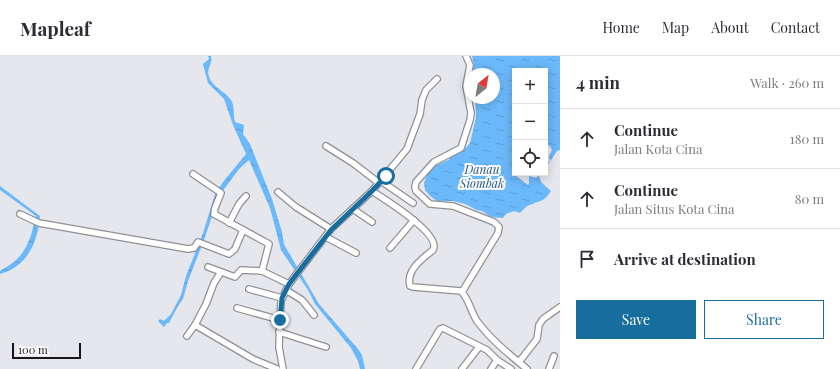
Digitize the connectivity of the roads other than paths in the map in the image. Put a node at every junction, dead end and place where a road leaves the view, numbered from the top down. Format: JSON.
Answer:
{"nodes":[{"id":1,"x":466,"y":56,"type":"edge"},
{"id":2,"x":437,"y":79,"type":"dead end"},
{"id":3,"x":326,"y":146,"type":"dead end"},
{"id":4,"x":193,"y":174,"type":"dead end"},
{"id":5,"x":380,"y":182,"type":"junction"},
{"id":6,"x":372,"y":191,"type":"junction"},
{"id":7,"x":278,"y":192,"type":"dead end"},
{"id":8,"x":246,"y":196,"type":"dead end"},
{"id":9,"x":413,"y":202,"type":"dead end"},
{"id":10,"x":353,"y":209,"type":"junction"},
{"id":11,"x":20,"y":214,"type":"dead end"},
{"id":12,"x":414,"y":220,"type":"junction"},
{"id":13,"x":372,"y":222,"type":"dead end"},
{"id":14,"x":229,"y":223,"type":"junction"},
{"id":15,"x":243,"y":230,"type":"junction"},
{"id":16,"x":331,"y":230,"type":"junction"},
{"id":17,"x":326,"y":237,"type":"junction"},
{"id":18,"x":390,"y":248,"type":"dead end"},
{"id":19,"x":356,"y":253,"type":"dead end"},
{"id":20,"x":208,"y":267,"type":"dead end"},
{"id":21,"x":262,"y":271,"type":"junction"},
{"id":22,"x":221,"y":272,"type":"junction"},
{"id":23,"x":287,"y":287,"type":"junction"},
{"id":24,"x":249,"y":289,"type":"dead end"},
{"id":25,"x":462,"y":292,"type":"junction"},
{"id":26,"x":282,"y":298,"type":"junction"},
{"id":27,"x":560,"y":307,"type":"edge"},
{"id":28,"x":237,"y":308,"type":"dead end"},
{"id":29,"x":314,"y":315,"type":"dead end"},
{"id":30,"x":280,"y":320,"type":"junction"},
{"id":31,"x":535,"y":324,"type":"dead end"},
{"id":32,"x":195,"y":325,"type":"junction"},
{"id":33,"x":538,"y":329,"type":"junction"},
{"id":34,"x":279,"y":332,"type":"junction"},
{"id":35,"x":187,"y":336,"type":"dead end"},
{"id":36,"x":479,"y":347,"type":"junction"},
{"id":37,"x":326,"y":348,"type":"dead end"},
{"id":38,"x":554,"y":356,"type":"dead end"},
{"id":39,"x":497,"y":360,"type":"junction"},
{"id":40,"x":519,"y":362,"type":"junction"},
{"id":41,"x":277,"y":369,"type":"edge"},
{"id":42,"x":283,"y":369,"type":"edge"},
{"id":43,"x":416,"y":369,"type":"edge"},
{"id":44,"x":462,"y":369,"type":"edge"},
{"id":45,"x":491,"y":369,"type":"edge"},
{"id":46,"x":511,"y":369,"type":"edge"},
{"id":47,"x":527,"y":369,"type":"edge"},
{"id":48,"x":549,"y":369,"type":"edge"}],
"edges":[{"from":1,"to":25,"type":"street"},
{"from":2,"to":5,"type":"street"},
{"from":3,"to":5,"type":"street"},
{"from":4,"to":14,"type":"street"},
{"from":5,"to":6,"type":"street"},
{"from":5,"to":9,"type":"street"},
{"from":6,"to":10,"type":"street"},
{"from":6,"to":12,"type":"street"},
{"from":7,"to":16,"type":"street"},
{"from":8,"to":14,"type":"street"},
{"from":10,"to":13,"type":"street"},
{"from":10,"to":16,"type":"street"},
{"from":11,"to":15,"type":"street"},
{"from":12,"to":18,"type":"street"},
{"from":12,"to":25,"type":"street"},
{"from":14,"to":15,"type":"street"},
{"from":15,"to":21,"type":"street"},
{"from":16,"to":17,"type":"street"},
{"from":17,"to":19,"type":"street"},
{"from":17,"to":23,"type":"street"},
{"from":20,"to":22,"type":"street"},
{"from":21,"to":22,"type":"street"},
{"from":21,"to":23,"type":"street"},
{"from":22,"to":32,"type":"street"},
{"from":23,"to":26,"type":"street"},
{"from":23,"to":29,"type":"street"},
{"from":24,"to":26,"type":"street"},
{"from":25,"to":40,"type":"street"},
{"from":26,"to":30,"type":"street"},
{"from":27,"to":33,"type":"street"},
{"from":28,"to":30,"type":"street"},
{"from":30,"to":34,"type":"street"},
{"from":31,"to":33,"type":"street"},
{"from":32,"to":35,"type":"street"},
{"from":32,"to":41,"type":"street"},
{"from":33,"to":40,"type":"street"},
{"from":34,"to":37,"type":"street"},
{"from":34,"to":42,"type":"street"},
{"from":36,"to":39,"type":"street"},
{"from":36,"to":43,"type":"street"},
{"from":36,"to":44,"type":"street"},
{"from":38,"to":48,"type":"street"},
{"from":39,"to":45,"type":"street"},
{"from":39,"to":46,"type":"street"},
{"from":40,"to":47,"type":"street"}]}
